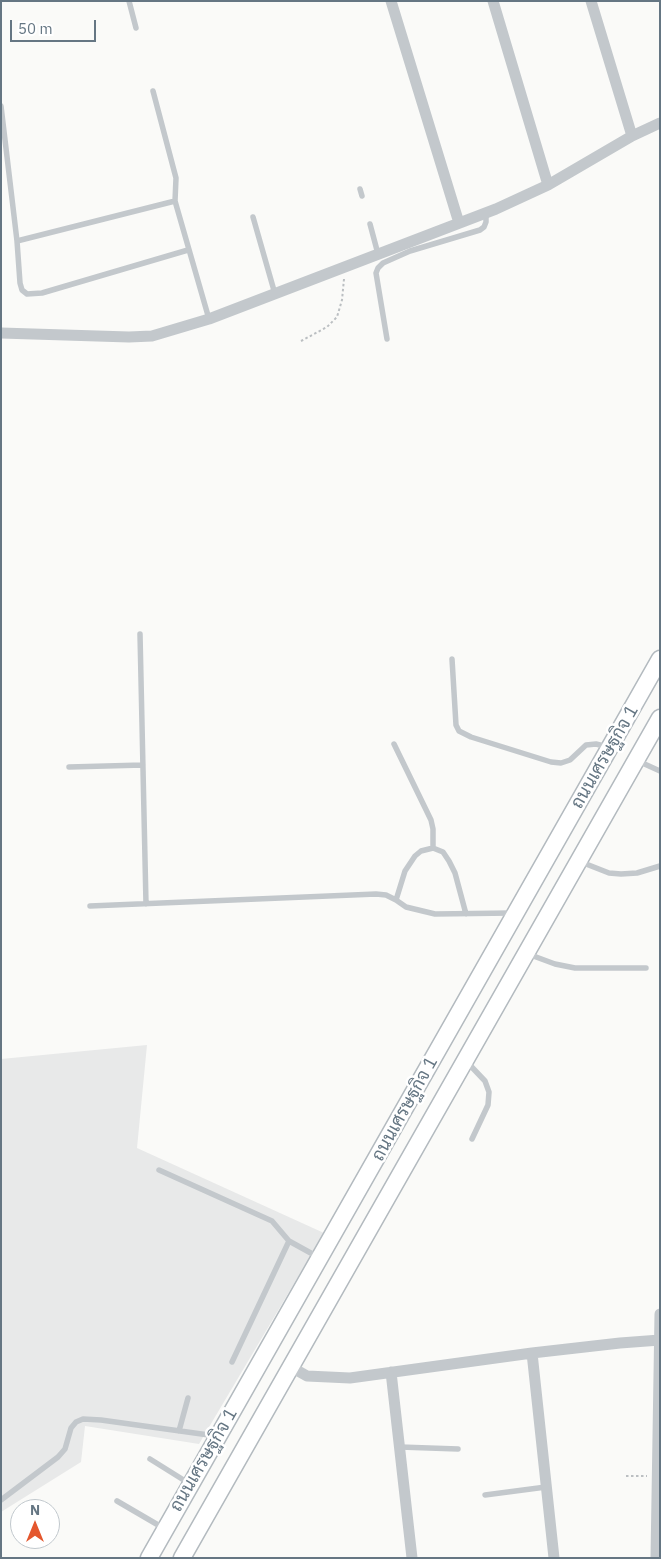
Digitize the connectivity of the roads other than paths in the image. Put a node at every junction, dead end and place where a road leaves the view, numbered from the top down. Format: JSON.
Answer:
{"nodes":[{"id":1,"x":129,"y":1,"type":"edge"},
{"id":2,"x":391,"y":1,"type":"edge"},
{"id":3,"x":493,"y":1,"type":"edge"},
{"id":4,"x":592,"y":1,"type":"edge"},
{"id":5,"x":136,"y":28,"type":"dead end"},
{"id":6,"x":153,"y":91,"type":"dead end"},
{"id":7,"x":1,"y":106,"type":"edge"},
{"id":8,"x":660,"y":123,"type":"edge"},
{"id":9,"x":632,"y":136,"type":"junction"},
{"id":10,"x":548,"y":185,"type":"junction"},
{"id":11,"x":360,"y":189,"type":"dead end"},
{"id":12,"x":362,"y":196,"type":"dead end"},
{"id":13,"x":175,"y":201,"type":"junction"},
{"id":14,"x":486,"y":213,"type":"junction"},
{"id":15,"x":253,"y":217,"type":"dead end"},
{"id":16,"x":459,"y":223,"type":"junction"},
{"id":17,"x":370,"y":224,"type":"dead end"},
{"id":18,"x":17,"y":241,"type":"junction"},
{"id":19,"x":188,"y":250,"type":"junction"},
{"id":20,"x":378,"y":254,"type":"junction"},
{"id":21,"x":275,"y":294,"type":"junction"},
{"id":22,"x":209,"y":319,"type":"junction"},
{"id":23,"x":1,"y":333,"type":"edge"},
{"id":24,"x":387,"y":339,"type":"dead end"},
{"id":25,"x":140,"y":634,"type":"dead end"},
{"id":26,"x":452,"y":659,"type":"dead end"},
{"id":27,"x":660,"y":659,"type":"edge"},
{"id":28,"x":660,"y":718,"type":"edge"},
{"id":29,"x":394,"y":744,"type":"dead end"},
{"id":30,"x":610,"y":747,"type":"junction"},
{"id":31,"x":636,"y":760,"type":"junction"},
{"id":32,"x":143,"y":765,"type":"junction"},
{"id":33,"x":70,"y":767,"type":"dead end"},
{"id":34,"x":660,"y":771,"type":"edge"},
{"id":35,"x":433,"y":848,"type":"junction"},
{"id":36,"x":579,"y":861,"type":"junction"},
{"id":37,"x":660,"y":866,"type":"edge"},
{"id":38,"x":396,"y":900,"type":"junction"},
{"id":39,"x":146,"y":904,"type":"junction"},
{"id":40,"x":90,"y":906,"type":"dead end"},
{"id":41,"x":517,"y":912,"type":"junction"},
{"id":42,"x":466,"y":914,"type":"junction"},
{"id":43,"x":526,"y":953,"type":"junction"},
{"id":44,"x":646,"y":968,"type":"dead end"},
{"id":45,"x":466,"y":1060,"type":"junction"},
{"id":46,"x":472,"y":1139,"type":"dead end"},
{"id":47,"x":159,"y":1170,"type":"dead end"},
{"id":48,"x":288,"y":1241,"type":"junction"},
{"id":49,"x":320,"y":1258,"type":"junction"},
{"id":50,"x":660,"y":1314,"type":"edge"},
{"id":51,"x":659,"y":1340,"type":"edge"},
{"id":52,"x":532,"y":1353,"type":"junction"},
{"id":53,"x":232,"y":1362,"type":"dead end"},
{"id":54,"x":291,"y":1367,"type":"junction"},
{"id":55,"x":391,"y":1372,"type":"junction"},
{"id":56,"x":188,"y":1398,"type":"dead end"},
{"id":57,"x":179,"y":1431,"type":"junction"},
{"id":58,"x":218,"y":1436,"type":"junction"},
{"id":59,"x":399,"y":1447,"type":"junction"},
{"id":60,"x":458,"y":1449,"type":"dead end"},
{"id":61,"x":150,"y":1460,"type":"dead end"},
{"id":62,"x":190,"y":1484,"type":"junction"},
{"id":63,"x":546,"y":1487,"type":"junction"},
{"id":64,"x":485,"y":1495,"type":"dead end"},
{"id":65,"x":1,"y":1500,"type":"edge"},
{"id":66,"x":117,"y":1501,"type":"dead end"},
{"id":67,"x":658,"y":1509,"type":"edge"},
{"id":68,"x":165,"y":1529,"type":"junction"},
{"id":69,"x":149,"y":1558,"type":"edge"},
{"id":70,"x":182,"y":1558,"type":"edge"},
{"id":71,"x":412,"y":1558,"type":"edge"},
{"id":72,"x":554,"y":1558,"type":"edge"},
{"id":73,"x":656,"y":1558,"type":"edge"}],
"edges":[{"from":1,"to":5,"type":"lane"},
{"from":2,"to":16,"type":"street"},
{"from":3,"to":10,"type":"street"},
{"from":4,"to":9,"type":"street"},
{"from":6,"to":13,"type":"lane"},
{"from":7,"to":18,"type":"lane"},
{"from":8,"to":9,"type":"street"},
{"from":9,"to":10,"type":"street"},
{"from":10,"to":14,"type":"street"},
{"from":11,"to":12,"type":"lane"},
{"from":13,"to":18,"type":"lane"},
{"from":13,"to":19,"type":"lane"},
{"from":14,"to":16,"type":"street"},
{"from":14,"to":24,"type":"lane"},
{"from":15,"to":21,"type":"lane"},
{"from":16,"to":20,"type":"street"},
{"from":17,"to":20,"type":"lane"},
{"from":18,"to":19,"type":"lane"},
{"from":19,"to":22,"type":"lane"},
{"from":20,"to":21,"type":"street"},
{"from":21,"to":22,"type":"street"},
{"from":22,"to":23,"type":"street"},
{"from":25,"to":32,"type":"lane"},
{"from":26,"to":30,"type":"lane"},
{"from":27,"to":30,"type":"main road","name":"ถนนเศรษฐกิจ 1"},
{"from":28,"to":31,"type":"main road","name":"ถนนเศรษฐกิจ 1"},
{"from":29,"to":35,"type":"lane"},
{"from":30,"to":41,"type":"main road","name":"ถนนเศรษฐกิจ 1"},
{"from":31,"to":34,"type":"lane"},
{"from":31,"to":36,"type":"main road","name":"ถนนเศรษฐกิจ 1"},
{"from":32,"to":33,"type":"lane"},
{"from":32,"to":39,"type":"lane"},
{"from":35,"to":38,"type":"lane"},
{"from":35,"to":42,"type":"lane"},
{"from":36,"to":37,"type":"lane"},
{"from":36,"to":43,"type":"main road","name":"ถนนเศรษฐกิจ 1"},
{"from":38,"to":39,"type":"lane"},
{"from":38,"to":42,"type":"lane"},
{"from":39,"to":40,"type":"lane"},
{"from":41,"to":42,"type":"lane"},
{"from":41,"to":49,"type":"main road","name":"ถนนเศรษฐกิจ 1"},
{"from":43,"to":44,"type":"lane"},
{"from":43,"to":45,"type":"main road","name":"ถนนเศรษฐกิจ 1"},
{"from":45,"to":46,"type":"lane"},
{"from":45,"to":54,"type":"main road","name":"ถนนเศรษฐกิจ 1"},
{"from":47,"to":48,"type":"lane"},
{"from":48,"to":49,"type":"lane"},
{"from":48,"to":53,"type":"lane"},
{"from":49,"to":58,"type":"main road","name":"ถนนเศรษฐกิจ 1"},
{"from":50,"to":51,"type":"street"},
{"from":51,"to":52,"type":"street"},
{"from":51,"to":67,"type":"street"},
{"from":52,"to":55,"type":"street"},
{"from":52,"to":63,"type":"street"},
{"from":54,"to":55,"type":"street"},
{"from":54,"to":70,"type":"main road","name":"ถนนเศรษฐกิจ 1"},
{"from":55,"to":59,"type":"street"},
{"from":56,"to":57,"type":"lane"},
{"from":57,"to":58,"type":"lane"},
{"from":57,"to":65,"type":"lane"},
{"from":58,"to":62,"type":"main road","name":"ถนนเศรษฐกิจ 1"},
{"from":59,"to":60,"type":"lane"},
{"from":59,"to":71,"type":"street"},
{"from":61,"to":62,"type":"lane"},
{"from":62,"to":68,"type":"main road","name":"ถนนเศรษฐกิจ 1"},
{"from":63,"to":64,"type":"lane"},
{"from":63,"to":72,"type":"street"},
{"from":66,"to":68,"type":"lane"},
{"from":67,"to":73,"type":"street"},
{"from":68,"to":69,"type":"main road","name":"ถนนเศรษฐกิจ 1"}]}
